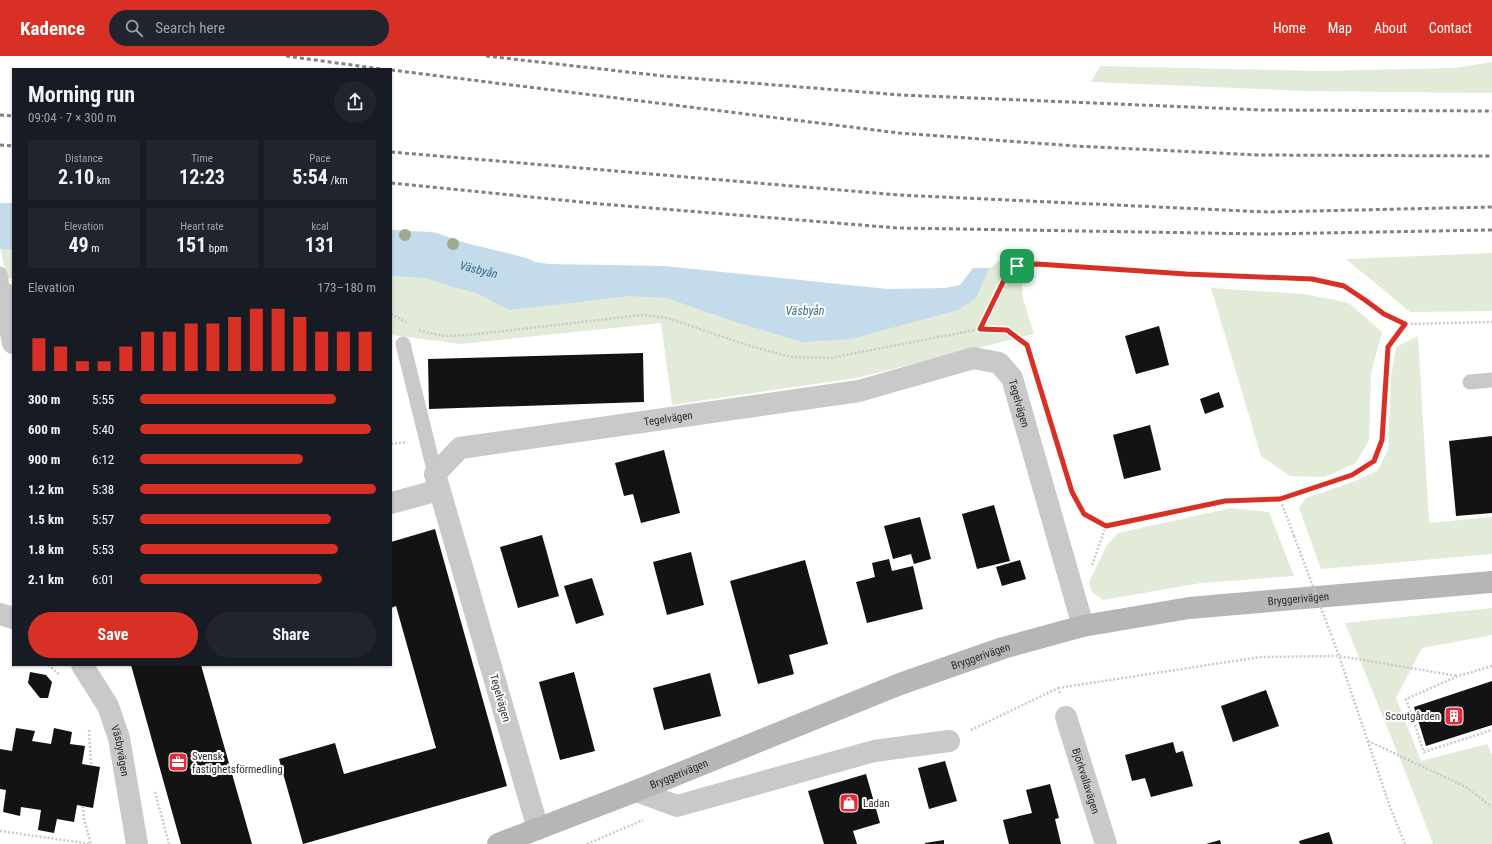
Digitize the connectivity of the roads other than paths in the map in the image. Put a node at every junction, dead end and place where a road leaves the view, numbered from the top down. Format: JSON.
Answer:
{"nodes":[{"id":1,"x":5,"y":286,"type":"edge"},
{"id":2,"x":12,"y":335,"type":"edge"},
{"id":3,"x":403,"y":344,"type":"dead end"},
{"id":4,"x":1492,"y":380,"type":"edge"},
{"id":5,"x":1470,"y":382,"type":"dead end"},
{"id":6,"x":437,"y":482,"type":"junction"},
{"id":7,"x":392,"y":503,"type":"edge"},
{"id":8,"x":1492,"y":582,"type":"edge"},
{"id":9,"x":0,"y":614,"type":"edge"},
{"id":10,"x":12,"y":618,"type":"edge"},
{"id":11,"x":1083,"y":626,"type":"junction"},
{"id":12,"x":83,"y":666,"type":"edge"},
{"id":13,"x":1066,"y":717,"type":"road end"},
{"id":14,"x":949,"y":741,"type":"road end"},
{"id":15,"x":636,"y":791,"type":"junction"},
{"id":16,"x":538,"y":829,"type":"junction"},
{"id":17,"x":137,"y":844,"type":"edge"},
{"id":18,"x":498,"y":844,"type":"edge"},
{"id":19,"x":1106,"y":844,"type":"edge"}],
"edges":[{"from":1,"to":2,"type":"street"},
{"from":3,"to":6,"type":"lane"},
{"from":4,"to":5,"type":"lane"},
{"from":6,"to":7,"type":"street"},
{"from":6,"to":11,"type":"street","name":"Tegelvägen"},
{"from":6,"to":16,"type":"street","name":"Tegelvägen"},
{"from":8,"to":11,"type":"street","name":"Bryggerivägen"},
{"from":9,"to":10,"type":"street"},
{"from":11,"to":15,"type":"street","name":"Bryggerivägen"},
{"from":12,"to":17,"type":"street","name":"Väsbyvägen"},
{"from":13,"to":19,"type":"street","name":"Björkvallavägen"},
{"from":14,"to":15,"type":"street"},
{"from":15,"to":16,"type":"street","name":"Bryggerivägen"},
{"from":16,"to":18,"type":"street","name":"Bryggerivägen"}]}
